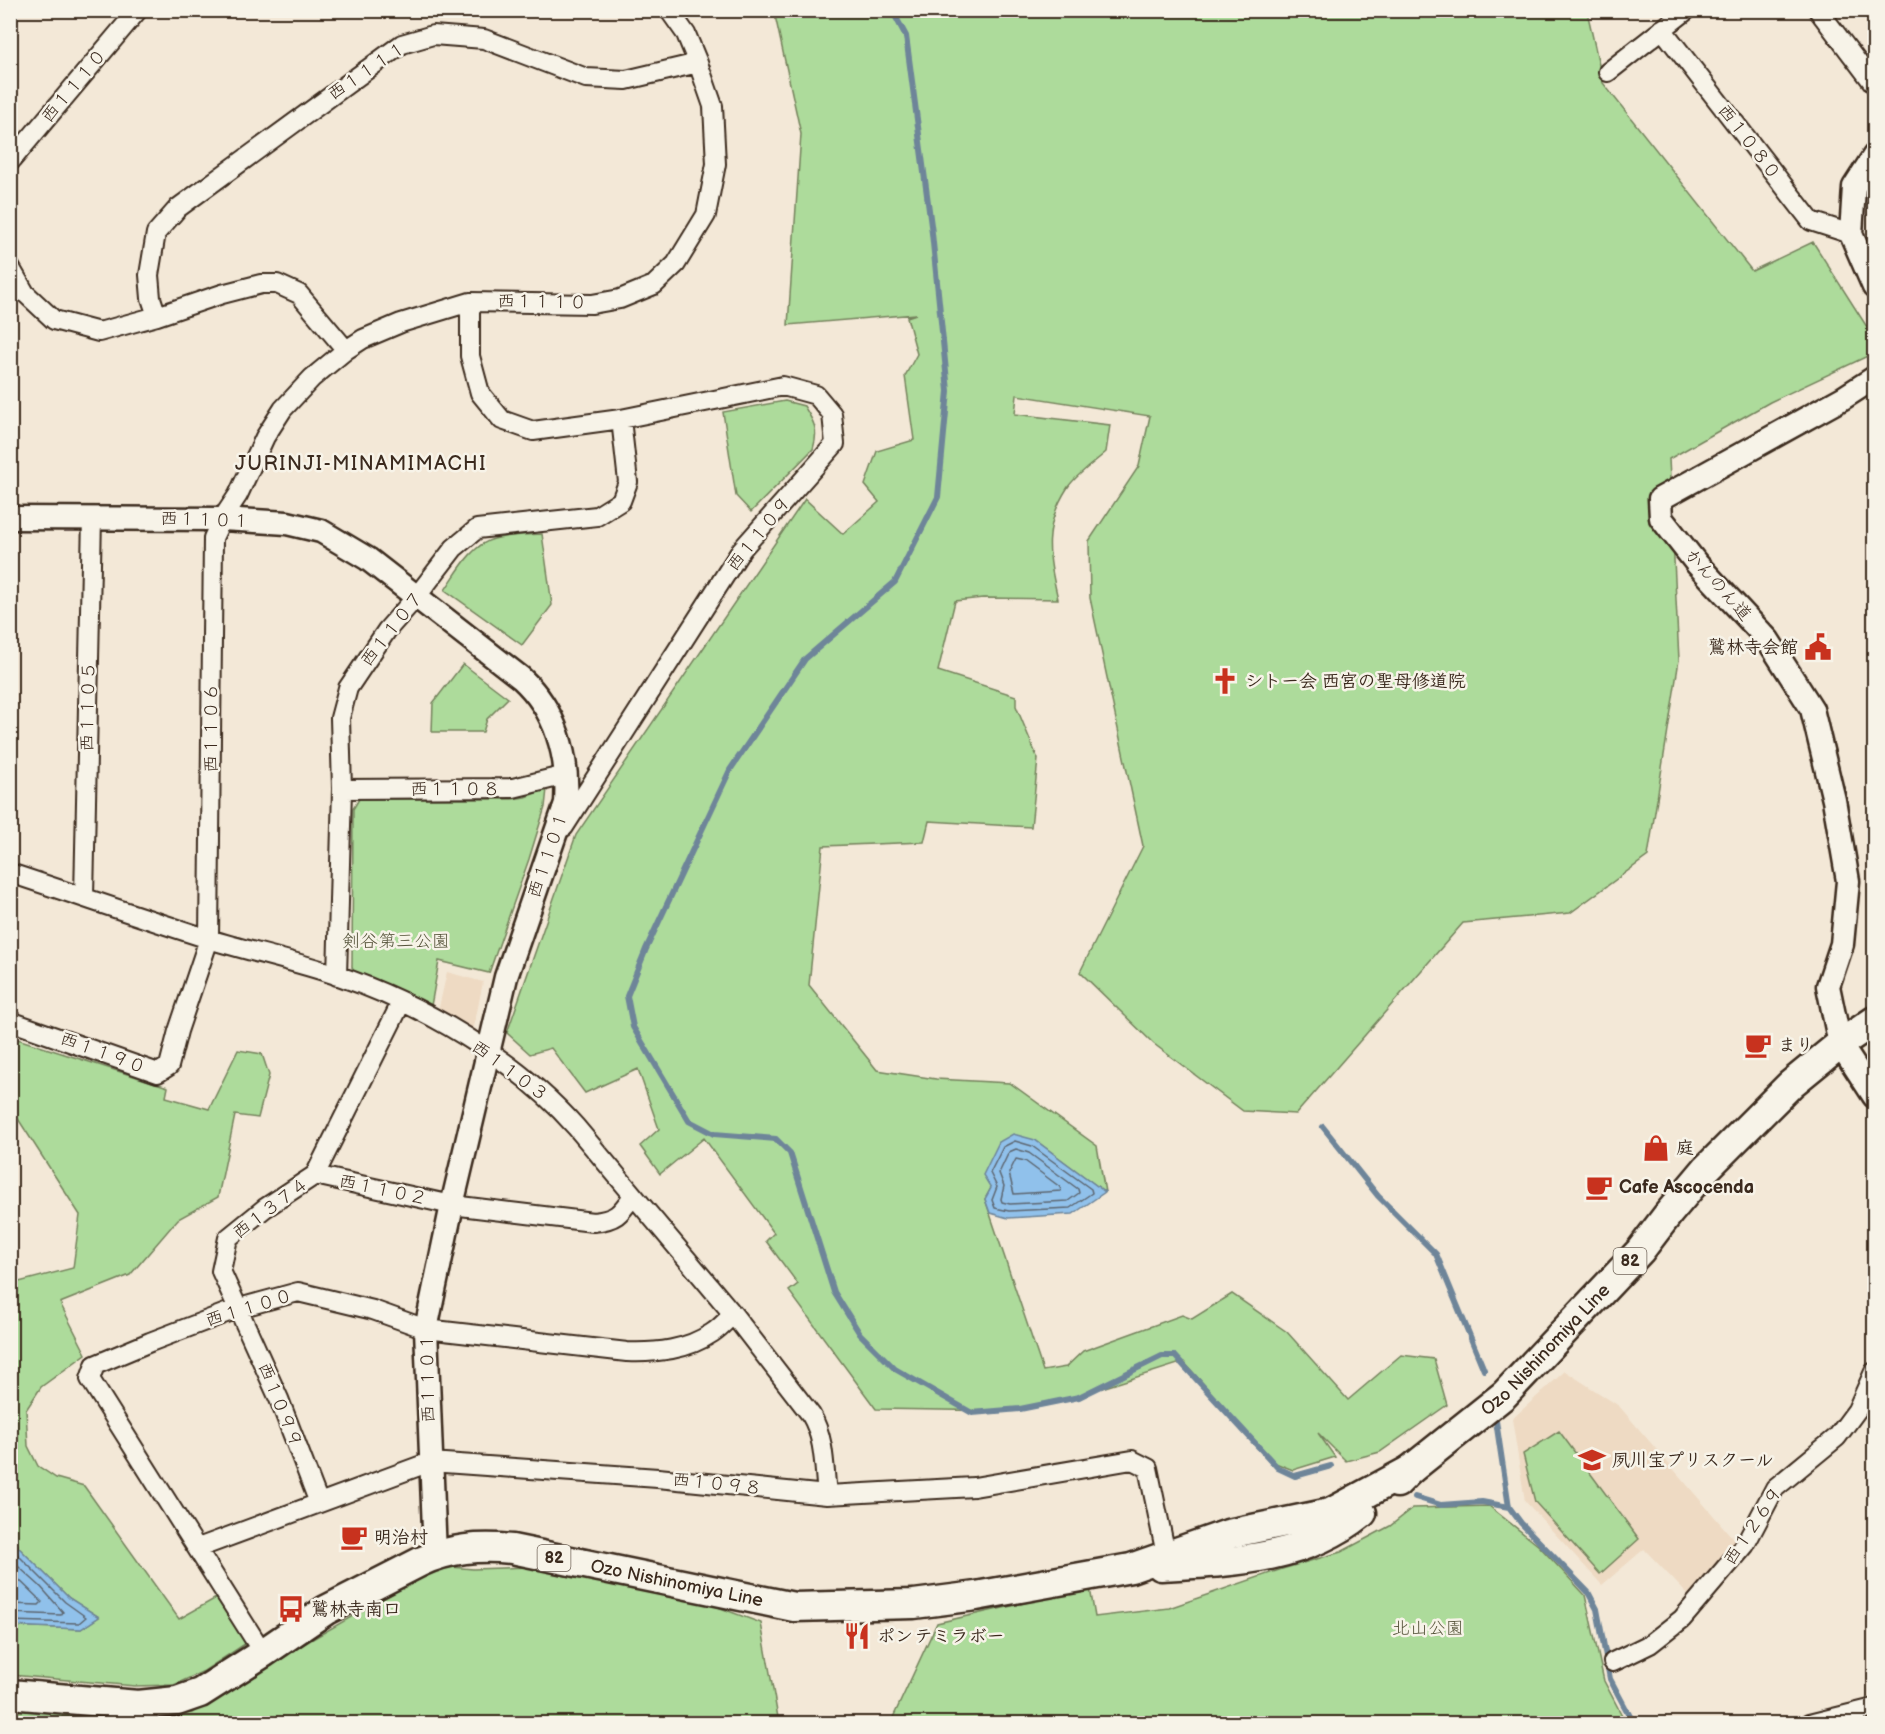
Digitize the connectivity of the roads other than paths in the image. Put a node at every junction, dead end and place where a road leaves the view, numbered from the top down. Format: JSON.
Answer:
{"nodes":[{"id":1,"x":138,"y":10,"type":"edge"},
{"id":2,"x":669,"y":10,"type":"edge"},
{"id":3,"x":1687,"y":10,"type":"edge"},
{"id":4,"x":1818,"y":10,"type":"edge"},
{"id":5,"x":1662,"y":29,"type":"junction"},
{"id":6,"x":698,"y":63,"type":"junction"},
{"id":7,"x":1608,"y":72,"type":"dead end"},
{"id":8,"x":1875,"y":84,"type":"edge"},
{"id":9,"x":1875,"y":156,"type":"edge"},
{"id":10,"x":10,"y":162,"type":"edge"},
{"id":11,"x":1851,"y":234,"type":"junction"},
{"id":12,"x":10,"y":267,"type":"edge"},
{"id":13,"x":1875,"y":287,"type":"edge"},
{"id":14,"x":470,"y":302,"type":"junction"},
{"id":15,"x":157,"y":316,"type":"junction"},
{"id":16,"x":346,"y":350,"type":"junction"},
{"id":17,"x":1875,"y":378,"type":"edge"},
{"id":18,"x":621,"y":419,"type":"junction"},
{"id":19,"x":92,"y":517,"type":"junction"},
{"id":20,"x":10,"y":518,"type":"edge"},
{"id":21,"x":222,"y":519,"type":"junction"},
{"id":22,"x":417,"y":596,"type":"junction"},
{"id":23,"x":566,"y":775,"type":"junction"},
{"id":24,"x":342,"y":789,"type":"junction"},
{"id":25,"x":553,"y":844,"type":"junction"},
{"id":26,"x":10,"y":873,"type":"edge"},
{"id":27,"x":84,"y":897,"type":"junction"},
{"id":28,"x":209,"y":939,"type":"junction"},
{"id":29,"x":337,"y":975,"type":"junction"},
{"id":30,"x":401,"y":1003,"type":"junction"},
{"id":31,"x":10,"y":1021,"type":"edge"},
{"id":32,"x":1875,"y":1021,"type":"edge"},
{"id":33,"x":1840,"y":1044,"type":"junction"},
{"id":34,"x":488,"y":1052,"type":"junction"},
{"id":35,"x":1875,"y":1096,"type":"edge"},
{"id":36,"x":315,"y":1175,"type":"junction"},
{"id":37,"x":633,"y":1196,"type":"junction"},
{"id":38,"x":452,"y":1205,"type":"junction"},
{"id":39,"x":239,"y":1308,"type":"junction"},
{"id":40,"x":733,"y":1314,"type":"junction"},
{"id":41,"x":426,"y":1329,"type":"junction"},
{"id":42,"x":1875,"y":1372,"type":"edge"},
{"id":43,"x":430,"y":1462,"type":"junction"},
{"id":44,"x":827,"y":1495,"type":"junction"},
{"id":45,"x":319,"y":1503,"type":"junction"},
{"id":46,"x":198,"y":1548,"type":"junction"},
{"id":47,"x":435,"y":1555,"type":"junction"},
{"id":48,"x":1167,"y":1560,"type":"junction"},
{"id":49,"x":263,"y":1653,"type":"junction"},
{"id":50,"x":1613,"y":1662,"type":"dead end"},
{"id":51,"x":10,"y":1694,"type":"edge"},
{"id":52,"x":1875,"y":1708,"type":"edge"},
{"id":53,"x":1809,"y":1724,"type":"edge"}],
"edges":[{"from":1,"to":10,"type":"street","name":"西１１１０"},
{"from":2,"to":6,"type":"street","name":"西１１１０"},
{"from":3,"to":5,"type":"street"},
{"from":4,"to":8,"type":"street"},
{"from":5,"to":7,"type":"street"},
{"from":5,"to":11,"type":"street","name":"西１０８０"},
{"from":6,"to":14,"type":"street","name":"西１１１０"},
{"from":6,"to":15,"type":"street","name":"西１１１１"},
{"from":9,"to":11,"type":"street"},
{"from":11,"to":13,"type":"street"},
{"from":12,"to":15,"type":"street"},
{"from":14,"to":16,"type":"street","name":"西１１１０"},
{"from":14,"to":18,"type":"street","name":"西１１０９"},
{"from":15,"to":16,"type":"street"},
{"from":16,"to":21,"type":"street","name":"西１１１０"},
{"from":17,"to":33,"type":"street","name":"かんのん道"},
{"from":18,"to":22,"type":"street","name":"西１１０７"},
{"from":18,"to":25,"type":"street","name":"西１１０９"},
{"from":19,"to":20,"type":"street","name":"西１１０１"},
{"from":19,"to":21,"type":"street","name":"西１１０１"},
{"from":19,"to":27,"type":"street","name":"西１１０５"},
{"from":21,"to":22,"type":"street","name":"西１１０１"},
{"from":21,"to":28,"type":"street","name":"西１１０６"},
{"from":22,"to":23,"type":"street","name":"西１１０１"},
{"from":22,"to":24,"type":"street","name":"西１１０７"},
{"from":23,"to":24,"type":"street","name":"西１１０８"},
{"from":23,"to":25,"type":"street","name":"西１１０１"},
{"from":24,"to":29,"type":"street","name":"西１１０７"},
{"from":25,"to":34,"type":"street","name":"西１１０１"},
{"from":26,"to":27,"type":"street","name":"西１１０３"},
{"from":27,"to":28,"type":"street","name":"西１１０３"},
{"from":28,"to":29,"type":"street","name":"西１１０３"},
{"from":28,"to":31,"type":"street","name":"西１１９０"},
{"from":29,"to":30,"type":"street","name":"西１１０３"},
{"from":30,"to":34,"type":"street","name":"西１１０３"},
{"from":30,"to":36,"type":"street","name":"西１１０２"},
{"from":32,"to":33,"type":"main road","name":"Ozo Nishinomiya Line","number":"82"},
{"from":33,"to":35,"type":"street"},
{"from":33,"to":48,"type":"main road","name":"Ozo Nishinomiya Line","number":"82"},
{"from":34,"to":37,"type":"street","name":"西１１０３"},
{"from":34,"to":38,"type":"street","name":"西１１０１"},
{"from":36,"to":38,"type":"street","name":"西１１０２"},
{"from":36,"to":39,"type":"street","name":"西１３７４"},
{"from":37,"to":38,"type":"street","name":"西１１０２"},
{"from":37,"to":40,"type":"street","name":"西１１０３"},
{"from":38,"to":41,"type":"street","name":"西１１０１"},
{"from":39,"to":41,"type":"street","name":"西１１００"},
{"from":39,"to":45,"type":"street","name":"西１０９９"},
{"from":39,"to":46,"type":"street","name":"西１１００"},
{"from":40,"to":41,"type":"street","name":"西１１００"},
{"from":40,"to":44,"type":"street","name":"西１１０３"},
{"from":41,"to":43,"type":"street","name":"西１１０１"},
{"from":42,"to":50,"type":"street","name":"西１２６９"},
{"from":43,"to":44,"type":"street","name":"西１０９８"},
{"from":43,"to":45,"type":"street","name":"西１０９８"},
{"from":43,"to":47,"type":"street","name":"西１１０１"},
{"from":44,"to":48,"type":"street","name":"西１０９８"},
{"from":45,"to":46,"type":"street","name":"西１０９８"},
{"from":46,"to":49,"type":"street","name":"西１１００"},
{"from":47,"to":48,"type":"main road","name":"Ozo Nishinomiya Line","number":"82"},
{"from":47,"to":49,"type":"main road","name":"Ozo Nishinomiya Line","number":"82"},
{"from":49,"to":51,"type":"main road","name":"Ozo Nishinomiya Line","number":"82"},
{"from":52,"to":53,"type":"street"}]}
